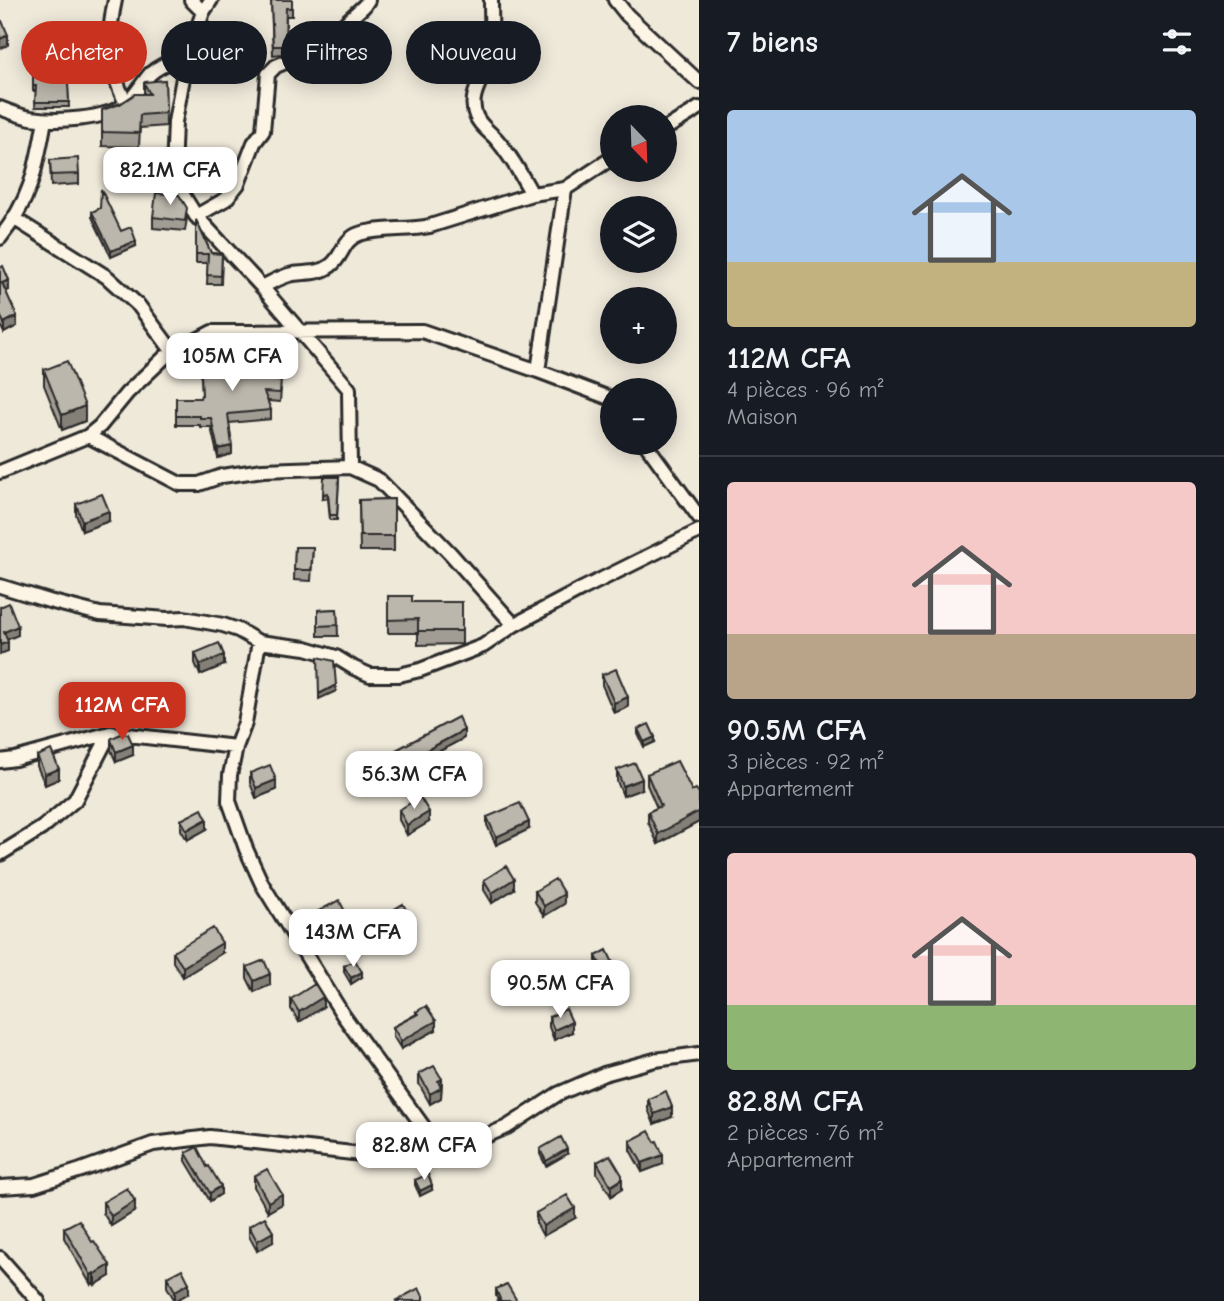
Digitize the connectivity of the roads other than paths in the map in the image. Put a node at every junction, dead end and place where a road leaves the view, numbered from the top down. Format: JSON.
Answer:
{"nodes":[{"id":1,"x":114,"y":0,"type":"edge"},
{"id":2,"x":191,"y":0,"type":"edge"},
{"id":3,"x":211,"y":0,"type":"edge"},
{"id":4,"x":368,"y":0,"type":"edge"},
{"id":5,"x":491,"y":0,"type":"edge"},
{"id":6,"x":615,"y":0,"type":"edge"},
{"id":7,"x":204,"y":12,"type":"junction"},
{"id":8,"x":201,"y":21,"type":"edge"},
{"id":9,"x":161,"y":66,"type":"edge"},
{"id":10,"x":699,"y":82,"type":"edge"},
{"id":11,"x":183,"y":84,"type":"edge"},
{"id":12,"x":126,"y":104,"type":"junction"},
{"id":13,"x":0,"y":108,"type":"edge"},
{"id":14,"x":699,"y":108,"type":"edge"},
{"id":15,"x":45,"y":120,"type":"junction"},
{"id":16,"x":677,"y":122,"type":"edge"},
{"id":17,"x":600,"y":166,"type":"edge"},
{"id":18,"x":565,"y":189,"type":"junction"},
{"id":19,"x":532,"y":194,"type":"junction"},
{"id":20,"x":196,"y":216,"type":"junction"},
{"id":21,"x":15,"y":219,"type":"junction"},
{"id":22,"x":0,"y":238,"type":"edge"},
{"id":23,"x":262,"y":287,"type":"junction"},
{"id":24,"x":299,"y":330,"type":"junction"},
{"id":25,"x":173,"y":352,"type":"junction"},
{"id":26,"x":538,"y":371,"type":"junction"},
{"id":27,"x":600,"y":394,"type":"edge"},
{"id":28,"x":88,"y":436,"type":"junction"},
{"id":29,"x":654,"y":455,"type":"edge"},
{"id":30,"x":350,"y":467,"type":"junction"},
{"id":31,"x":0,"y":472,"type":"edge"},
{"id":32,"x":699,"y":517,"type":"edge"},
{"id":33,"x":699,"y":531,"type":"edge"},
{"id":34,"x":0,"y":586,"type":"edge"},
{"id":35,"x":514,"y":625,"type":"junction"},
{"id":36,"x":260,"y":642,"type":"junction"},
{"id":37,"x":110,"y":733,"type":"junction"},
{"id":38,"x":236,"y":747,"type":"junction"},
{"id":39,"x":0,"y":761,"type":"edge"},
{"id":40,"x":0,"y":854,"type":"edge"},
{"id":41,"x":699,"y":1054,"type":"edge"},
{"id":42,"x":438,"y":1147,"type":"junction"},
{"id":43,"x":0,"y":1187,"type":"edge"},
{"id":44,"x":0,"y":1258,"type":"edge"},
{"id":45,"x":38,"y":1301,"type":"edge"}],
"edges":[{"from":1,"to":12,"type":"street"},
{"from":2,"to":7,"type":"street"},
{"from":3,"to":7,"type":"street"},
{"from":4,"to":20,"type":"street"},
{"from":5,"to":19,"type":"street"},
{"from":6,"to":10,"type":"street"},
{"from":7,"to":8,"type":"street"},
{"from":9,"to":12,"type":"street"},
{"from":11,"to":20,"type":"street"},
{"from":12,"to":15,"type":"street"},
{"from":13,"to":15,"type":"street"},
{"from":14,"to":16,"type":"street"},
{"from":15,"to":21,"type":"street"},
{"from":17,"to":18,"type":"street"},
{"from":18,"to":19,"type":"street"},
{"from":18,"to":26,"type":"street"},
{"from":19,"to":23,"type":"street"},
{"from":20,"to":23,"type":"street"},
{"from":21,"to":22,"type":"street"},
{"from":21,"to":25,"type":"street"},
{"from":23,"to":24,"type":"street"},
{"from":24,"to":25,"type":"street"},
{"from":24,"to":26,"type":"street"},
{"from":24,"to":30,"type":"street"},
{"from":25,"to":28,"type":"street"},
{"from":26,"to":27,"type":"street"},
{"from":28,"to":30,"type":"street"},
{"from":28,"to":31,"type":"street"},
{"from":29,"to":32,"type":"street"},
{"from":30,"to":35,"type":"street"},
{"from":33,"to":35,"type":"street"},
{"from":34,"to":36,"type":"street"},
{"from":35,"to":36,"type":"street"},
{"from":36,"to":38,"type":"street"},
{"from":37,"to":38,"type":"street"},
{"from":37,"to":39,"type":"street"},
{"from":37,"to":40,"type":"street"},
{"from":38,"to":42,"type":"street"},
{"from":41,"to":42,"type":"street"},
{"from":42,"to":43,"type":"street"},
{"from":44,"to":45,"type":"street"}]}
